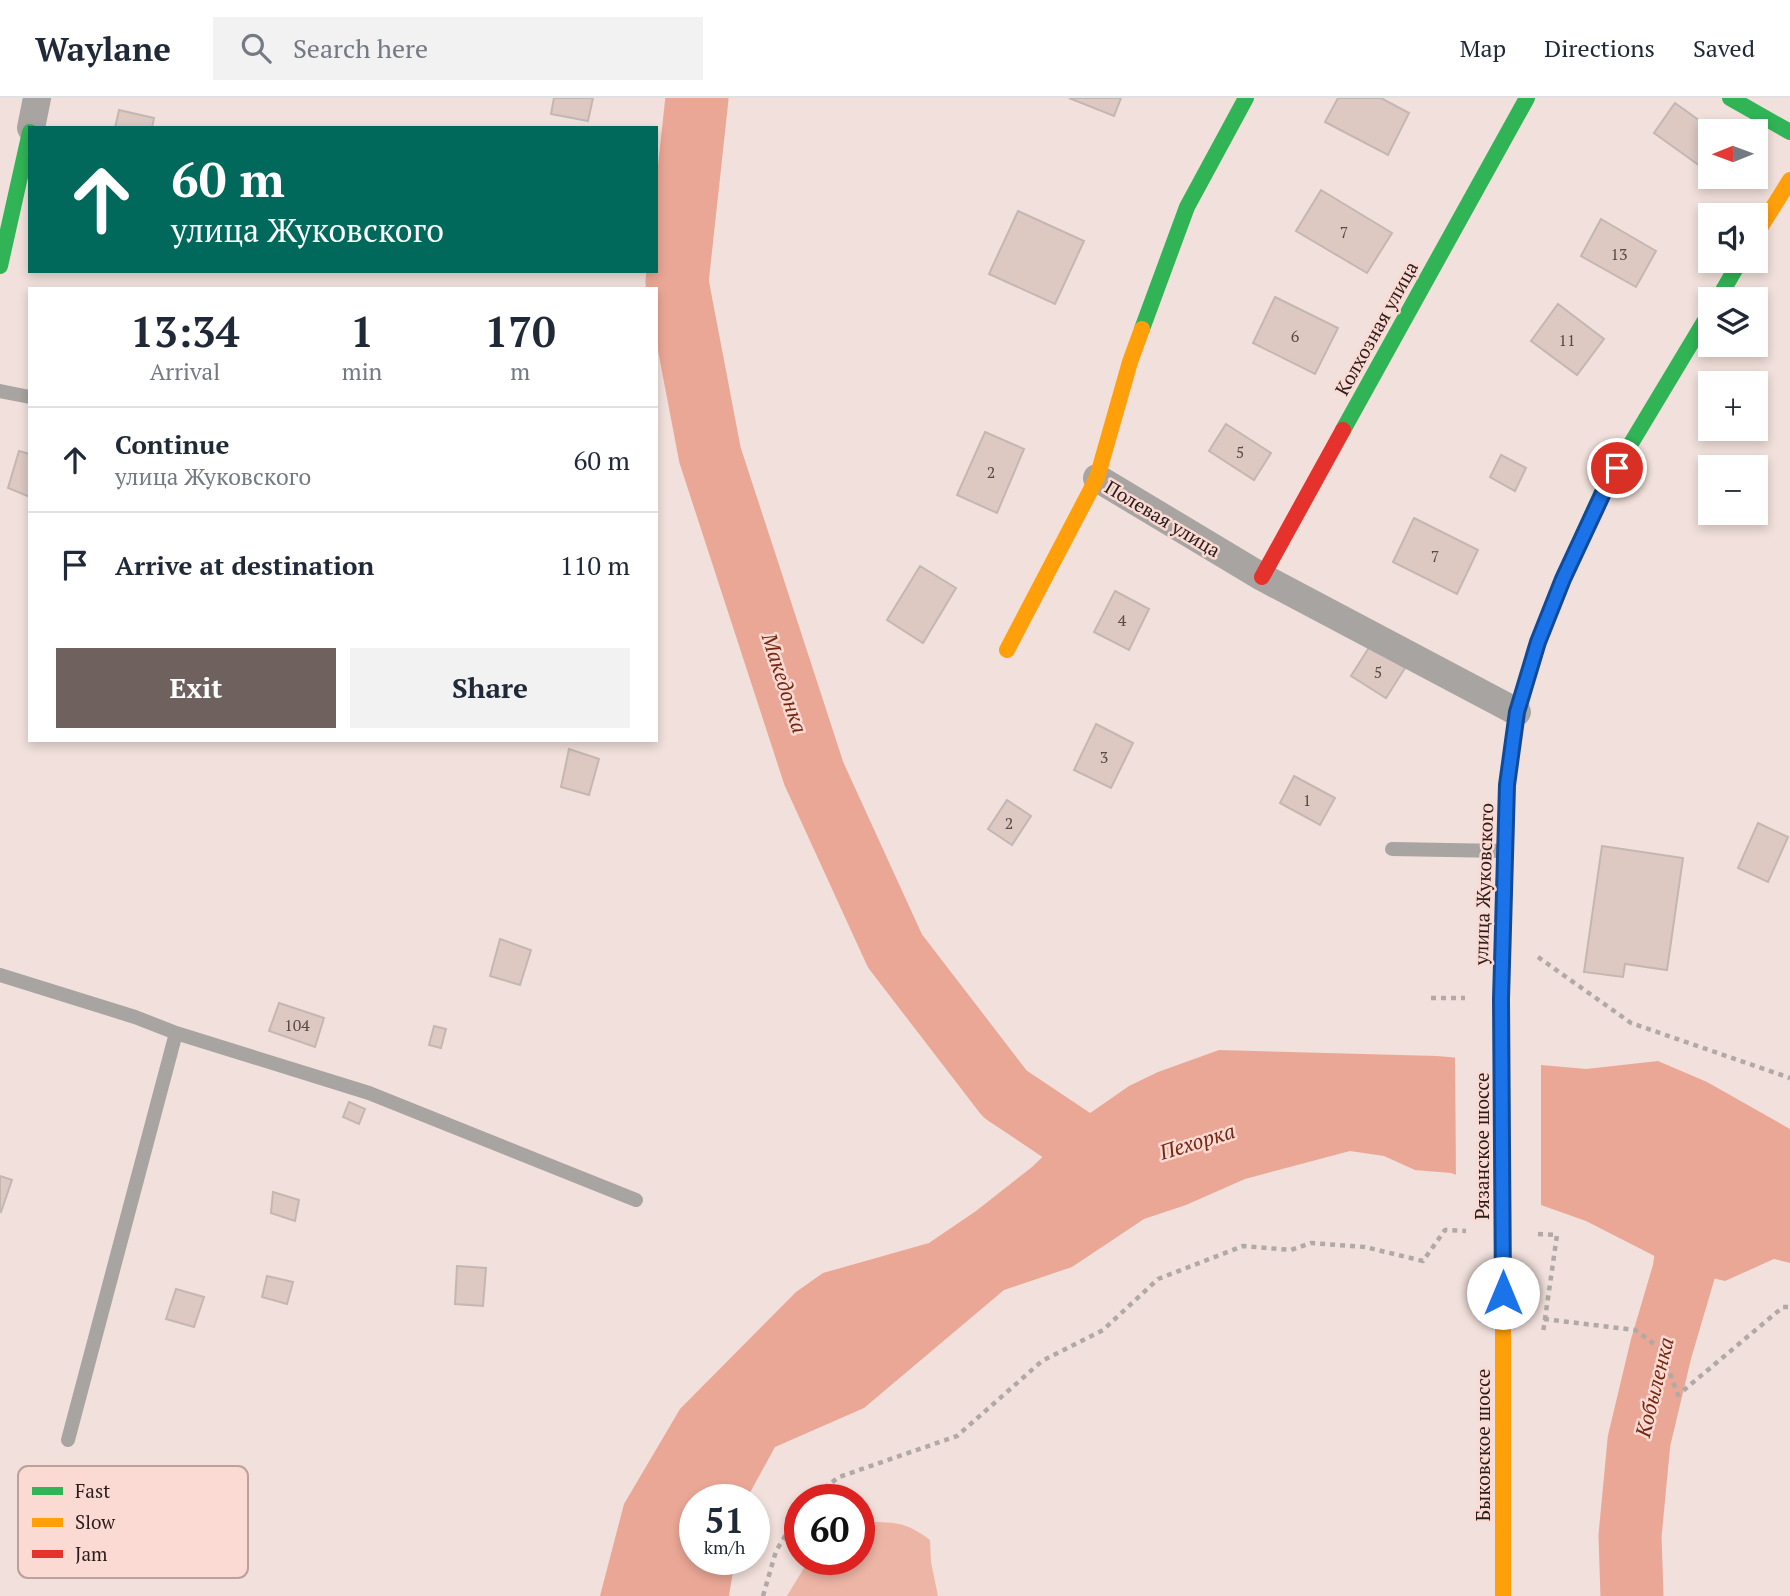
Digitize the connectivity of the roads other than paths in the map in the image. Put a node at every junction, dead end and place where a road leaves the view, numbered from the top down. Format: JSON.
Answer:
{"nodes":[{"id":1,"x":37,"y":98,"type":"edge"},
{"id":2,"x":1247,"y":98,"type":"edge"},
{"id":3,"x":1527,"y":98,"type":"edge"},
{"id":4,"x":1730,"y":98,"type":"edge"},
{"id":5,"x":31,"y":126,"type":"edge"},
{"id":6,"x":1790,"y":132,"type":"edge"},
{"id":7,"x":28,"y":139,"type":"edge"},
{"id":8,"x":1790,"y":180,"type":"edge"},
{"id":9,"x":1768,"y":215,"type":"edge"},
{"id":10,"x":0,"y":266,"type":"edge"},
{"id":11,"x":1698,"y":332,"type":"edge"},
{"id":12,"x":0,"y":391,"type":"edge"},
{"id":13,"x":28,"y":397,"type":"edge"},
{"id":14,"x":1097,"y":478,"type":"junction"},
{"id":15,"x":1262,"y":577,"type":"junction"},
{"id":16,"x":1007,"y":650,"type":"dead end"},
{"id":17,"x":1517,"y":712,"type":"junction"},
{"id":18,"x":1392,"y":849,"type":"dead end"},
{"id":19,"x":1505,"y":851,"type":"junction"},
{"id":20,"x":0,"y":975,"type":"edge"},
{"id":21,"x":1501,"y":999,"type":"joint"},
{"id":22,"x":177,"y":1033,"type":"junction"},
{"id":23,"x":636,"y":1200,"type":"dead end"},
{"id":24,"x":1503,"y":1293,"type":"joint"},
{"id":25,"x":68,"y":1440,"type":"dead end"},
{"id":26,"x":1503,"y":1596,"type":"edge"}],
"edges":[{"from":1,"to":5,"type":"street"},
{"from":2,"to":14,"type":"main road","name":"Полевая улица"},
{"from":3,"to":15,"type":"main road","name":"Колхозная улица"},
{"from":4,"to":6,"type":"main road"},
{"from":7,"to":10,"type":"main road"},
{"from":8,"to":9,"type":"main road"},
{"from":11,"to":17,"type":"main road","name":"улица Жуковского"},
{"from":12,"to":13,"type":"lane"},
{"from":14,"to":15,"type":"street","name":"Полевая улица"},
{"from":14,"to":16,"type":"main road"},
{"from":15,"to":17,"type":"street","name":"Полевая улица"},
{"from":17,"to":19,"type":"main road","name":"улица Жуковского"},
{"from":18,"to":19,"type":"lane"},
{"from":19,"to":21,"type":"main road","name":"улица Жуковского"},
{"from":20,"to":22,"type":"lane"},
{"from":21,"to":24,"type":"main road","name":"Рязанское шоссе","bridge":true},
{"from":22,"to":23,"type":"lane"},
{"from":22,"to":25,"type":"lane"},
{"from":24,"to":26,"type":"main road","name":"Быковское шоссе"}]}
